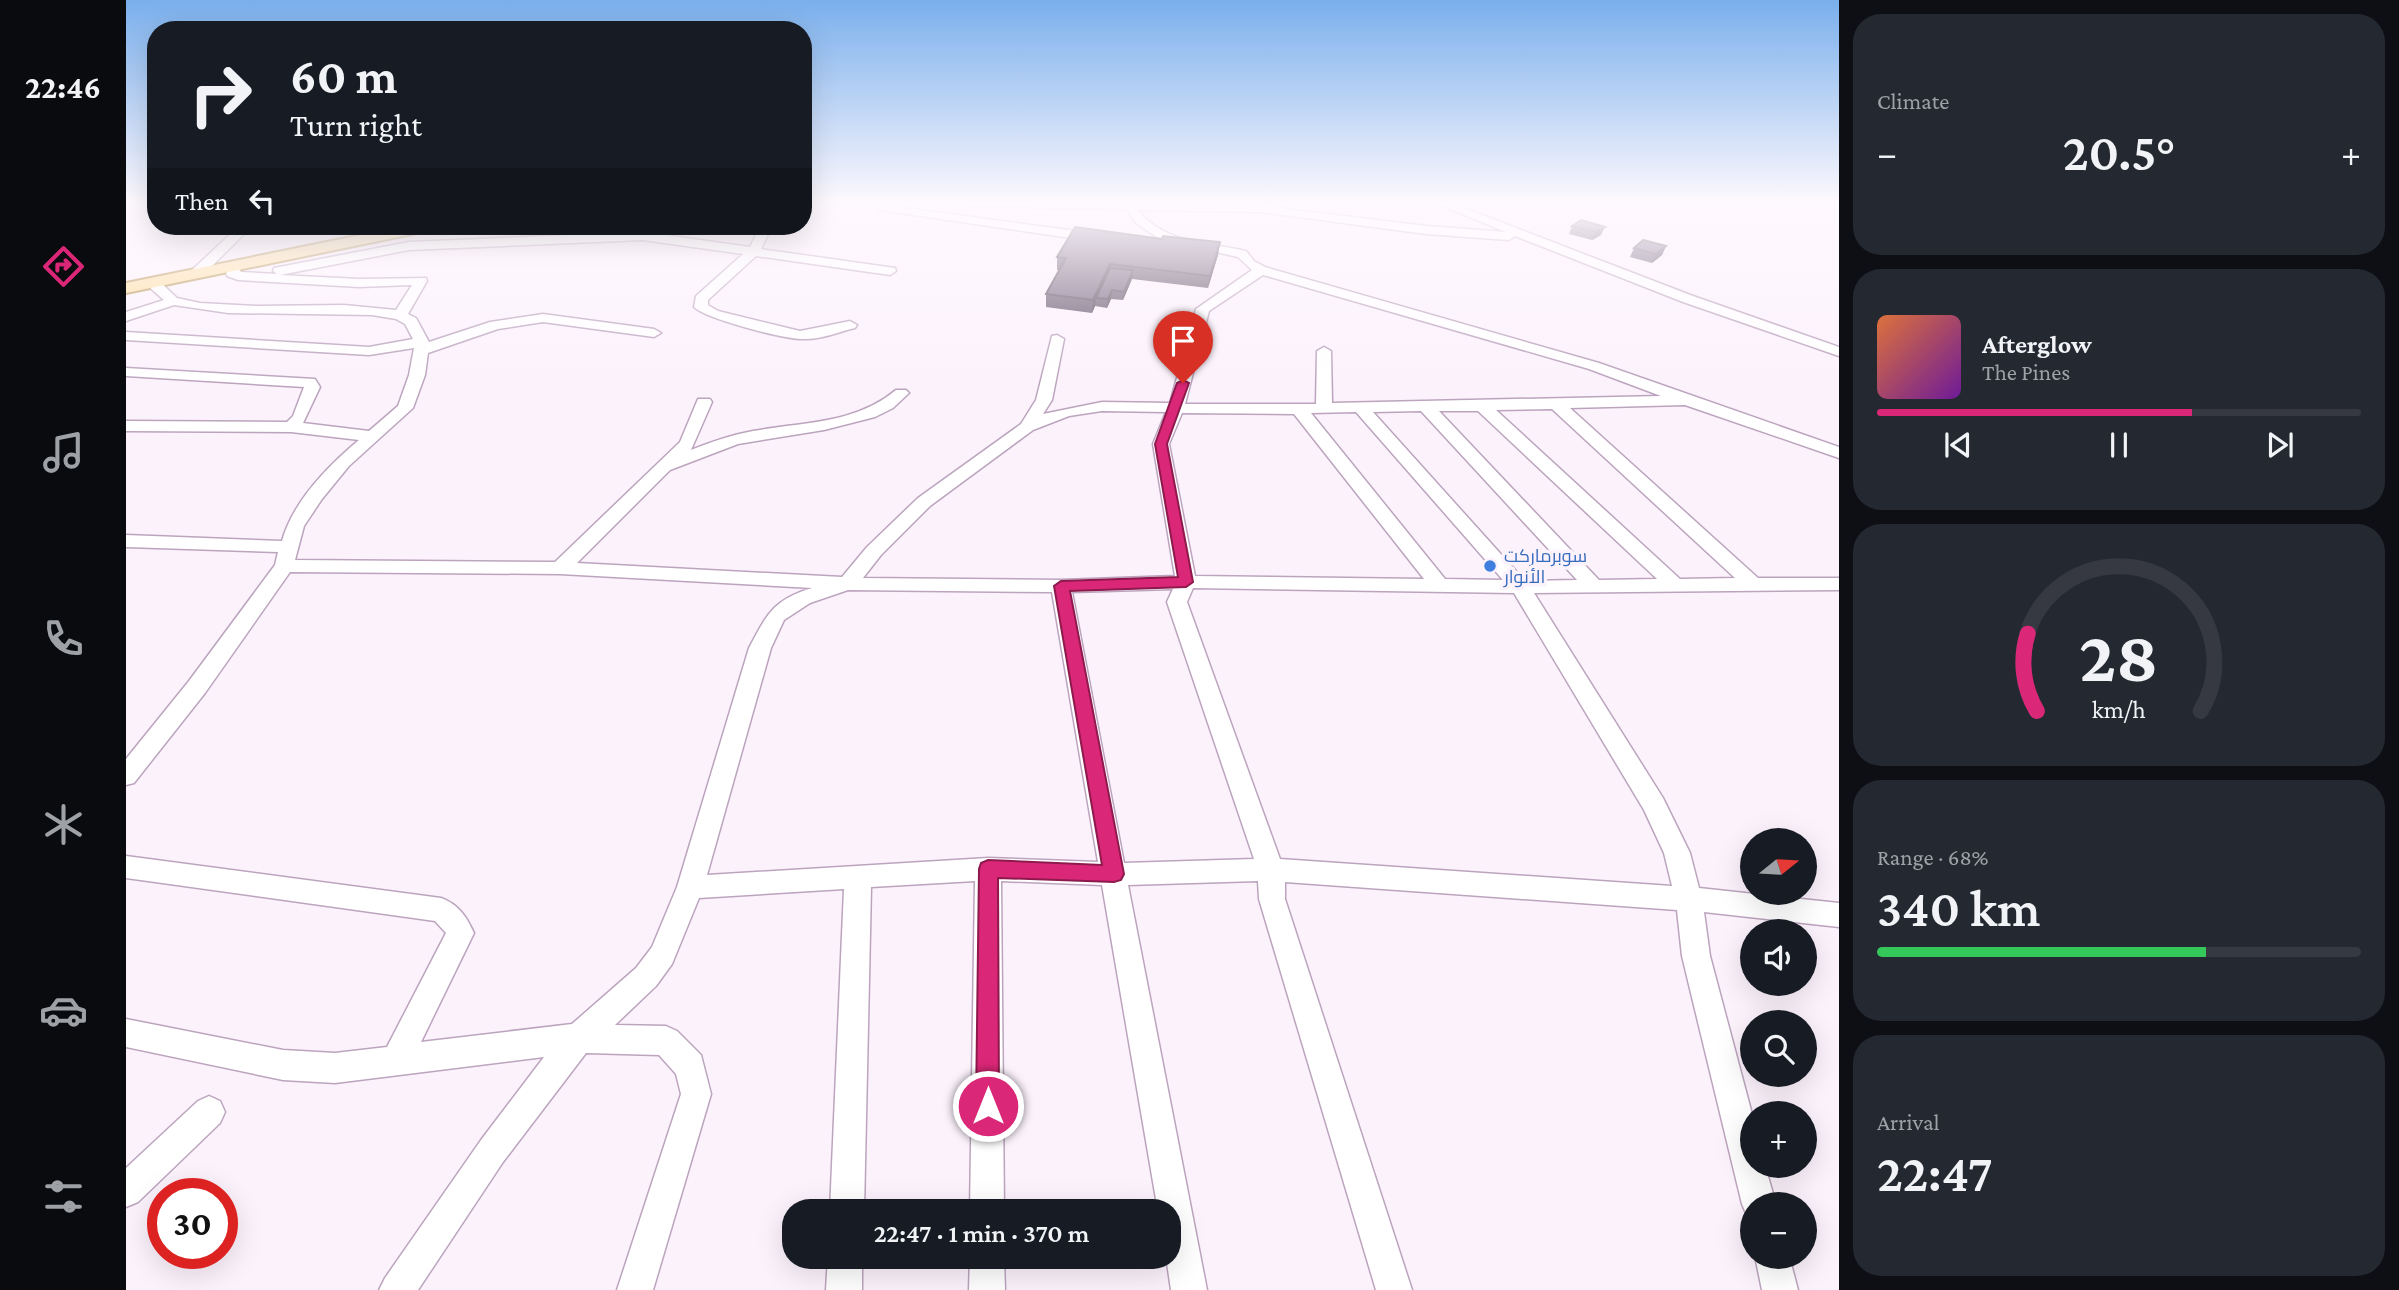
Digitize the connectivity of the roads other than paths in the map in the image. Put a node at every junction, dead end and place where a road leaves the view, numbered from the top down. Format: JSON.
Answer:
{"nodes":[{"id":1,"x":207,"y":263,"type":"edge"},
{"id":2,"x":245,"y":263,"type":"edge"},
{"id":3,"x":315,"y":263,"type":"edge"},
{"id":4,"x":741,"y":263,"type":"edge"},
{"id":5,"x":837,"y":263,"type":"edge"},
{"id":6,"x":1249,"y":263,"type":"edge"},
{"id":7,"x":1596,"y":263,"type":"edge"},
{"id":8,"x":231,"y":266,"type":"junction"},
{"id":9,"x":1261,"y":270,"type":"junction"},
{"id":10,"x":890,"y":271,"type":"dead end"},
{"id":11,"x":197,"y":273,"type":"junction"},
{"id":12,"x":253,"y":277,"type":"junction"},
{"id":13,"x":153,"y":283,"type":"junction"},
{"id":14,"x":126,"y":289,"type":"edge"},
{"id":15,"x":173,"y":301,"type":"junction"},
{"id":16,"x":400,"y":315,"type":"junction"},
{"id":17,"x":126,"y":317,"type":"edge"},
{"id":18,"x":850,"y":325,"type":"dead end"},
{"id":19,"x":654,"y":333,"type":"dead end"},
{"id":20,"x":126,"y":336,"type":"edge"},
{"id":21,"x":1057,"y":339,"type":"dead end"},
{"id":22,"x":420,"y":346,"type":"junction"},
{"id":23,"x":1324,"y":351,"type":"dead end"},
{"id":24,"x":1839,"y":352,"type":"edge"},
{"id":25,"x":126,"y":372,"type":"edge"},
{"id":26,"x":901,"y":393,"type":"dead end"},
{"id":27,"x":1686,"y":400,"type":"junction"},
{"id":28,"x":705,"y":402,"type":"dead end"},
{"id":29,"x":1555,"y":403,"type":"junction"},
{"id":30,"x":1482,"y":406,"type":"junction"},
{"id":31,"x":1426,"y":407,"type":"junction"},
{"id":32,"x":1176,"y":408,"type":"junction"},
{"id":33,"x":1324,"y":408,"type":"junction"},
{"id":34,"x":1362,"y":408,"type":"junction"},
{"id":35,"x":1299,"y":409,"type":"junction"},
{"id":36,"x":126,"y":426,"type":"edge"},
{"id":37,"x":1027,"y":426,"type":"junction"},
{"id":38,"x":291,"y":427,"type":"junction"},
{"id":39,"x":370,"y":436,"type":"junction"},
{"id":40,"x":1839,"y":453,"type":"edge"},
{"id":41,"x":668,"y":465,"type":"junction"},
{"id":42,"x":126,"y":541,"type":"edge"},
{"id":43,"x":289,"y":547,"type":"junction"},
{"id":44,"x":284,"y":566,"type":"junction"},
{"id":45,"x":560,"y":568,"type":"junction"},
{"id":46,"x":1186,"y":582,"type":"junction"},
{"id":47,"x":847,"y":584,"type":"junction"},
{"id":48,"x":1829,"y":584,"type":"edge"},
{"id":49,"x":1439,"y":585,"type":"junction"},
{"id":50,"x":1675,"y":585,"type":"junction"},
{"id":51,"x":1061,"y":586,"type":"junction"},
{"id":52,"x":1594,"y":586,"type":"junction"},
{"id":53,"x":1755,"y":586,"type":"junction"},
{"id":54,"x":1520,"y":587,"type":"junction"},
{"id":55,"x":1839,"y":600,"type":"edge"},
{"id":56,"x":126,"y":776,"type":"edge"},
{"id":57,"x":126,"y":867,"type":"edge"},
{"id":58,"x":988,"y":869,"type":"junction"},
{"id":59,"x":1271,"y":870,"type":"junction"},
{"id":60,"x":1114,"y":874,"type":"junction"},
{"id":61,"x":858,"y":876,"type":"junction"},
{"id":62,"x":690,"y":887,"type":"junction"},
{"id":63,"x":1689,"y":899,"type":"junction"},
{"id":64,"x":1839,"y":915,"type":"edge"},
{"id":65,"x":126,"y":1034,"type":"edge"},
{"id":66,"x":579,"y":1038,"type":"junction"},
{"id":67,"x":397,"y":1059,"type":"junction"},
{"id":68,"x":209,"y":1112,"type":"dead end"},
{"id":69,"x":126,"y":1190,"type":"edge"},
{"id":70,"x":1756,"y":1192,"type":"edge"},
{"id":71,"x":847,"y":1199,"type":"edge"},
{"id":72,"x":987,"y":1199,"type":"edge"},
{"id":73,"x":845,"y":1269,"type":"edge"},
{"id":74,"x":987,"y":1269,"type":"edge"},
{"id":75,"x":1775,"y":1269,"type":"edge"},
{"id":76,"x":397,"y":1290,"type":"edge"},
{"id":77,"x":635,"y":1290,"type":"edge"},
{"id":78,"x":844,"y":1290,"type":"edge"},
{"id":79,"x":987,"y":1290,"type":"edge"},
{"id":80,"x":1189,"y":1290,"type":"edge"},
{"id":81,"x":1394,"y":1290,"type":"edge"},
{"id":82,"x":1780,"y":1290,"type":"edge"}],
"edges":[{"from":1,"to":11,"type":"street"},
{"from":2,"to":8,"type":"main road"},
{"from":3,"to":12,"type":"street"},
{"from":4,"to":18,"type":"street"},
{"from":5,"to":10,"type":"street"},
{"from":6,"to":9,"type":"street"},
{"from":7,"to":24,"type":"street"},
{"from":8,"to":11,"type":"main road"},
{"from":8,"to":12,"type":"street"},
{"from":9,"to":27,"type":"street"},
{"from":9,"to":32,"type":"street"},
{"from":11,"to":13,"type":"main road"},
{"from":12,"to":16,"type":"street"},
{"from":13,"to":14,"type":"main road"},
{"from":13,"to":15,"type":"street"},
{"from":15,"to":16,"type":"street"},
{"from":15,"to":17,"type":"street"},
{"from":16,"to":22,"type":"street"},
{"from":19,"to":22,"type":"street"},
{"from":20,"to":22,"type":"street"},
{"from":21,"to":37,"type":"street"},
{"from":22,"to":39,"type":"street"},
{"from":23,"to":33,"type":"street"},
{"from":25,"to":38,"type":"street"},
{"from":26,"to":41,"type":"street"},
{"from":27,"to":29,"type":"street"},
{"from":27,"to":40,"type":"street"},
{"from":28,"to":41,"type":"street"},
{"from":29,"to":30,"type":"street"},
{"from":29,"to":53,"type":"street"},
{"from":30,"to":31,"type":"street"},
{"from":30,"to":50,"type":"street"},
{"from":31,"to":34,"type":"street"},
{"from":31,"to":52,"type":"street"},
{"from":32,"to":35,"type":"street"},
{"from":32,"to":37,"type":"street"},
{"from":32,"to":46,"type":"street"},
{"from":33,"to":34,"type":"street"},
{"from":33,"to":35,"type":"street"},
{"from":34,"to":54,"type":"street"},
{"from":35,"to":49,"type":"street"},
{"from":36,"to":38,"type":"street"},
{"from":37,"to":47,"type":"street"},
{"from":38,"to":39,"type":"street"},
{"from":39,"to":43,"type":"street"},
{"from":41,"to":45,"type":"street"},
{"from":42,"to":43,"type":"street"},
{"from":43,"to":44,"type":"street"},
{"from":44,"to":45,"type":"street"},
{"from":44,"to":56,"type":"street"},
{"from":45,"to":47,"type":"street"},
{"from":46,"to":49,"type":"street"},
{"from":46,"to":51,"type":"street"},
{"from":46,"to":59,"type":"street"},
{"from":47,"to":51,"type":"street"},
{"from":47,"to":62,"type":"street"},
{"from":48,"to":53,"type":"street"},
{"from":48,"to":55,"type":"street"},
{"from":49,"to":54,"type":"street"},
{"from":50,"to":52,"type":"street"},
{"from":50,"to":53,"type":"street"},
{"from":51,"to":60,"type":"street"},
{"from":52,"to":54,"type":"street"},
{"from":54,"to":63,"type":"street"},
{"from":57,"to":67,"type":"street"},
{"from":58,"to":60,"type":"street"},
{"from":58,"to":61,"type":"street"},
{"from":58,"to":72,"type":"street"},
{"from":59,"to":60,"type":"street"},
{"from":59,"to":63,"type":"street"},
{"from":59,"to":81,"type":"street"},
{"from":60,"to":80,"type":"street"},
{"from":61,"to":62,"type":"street"},
{"from":61,"to":71,"type":"street"},
{"from":62,"to":66,"type":"street"},
{"from":63,"to":64,"type":"street"},
{"from":63,"to":70,"type":"street"},
{"from":65,"to":67,"type":"street"},
{"from":66,"to":67,"type":"street"},
{"from":66,"to":76,"type":"street"},
{"from":66,"to":77,"type":"street"},
{"from":68,"to":69,"type":"street"},
{"from":73,"to":78,"type":"street"},
{"from":74,"to":79,"type":"street"},
{"from":75,"to":82,"type":"street"}]}
